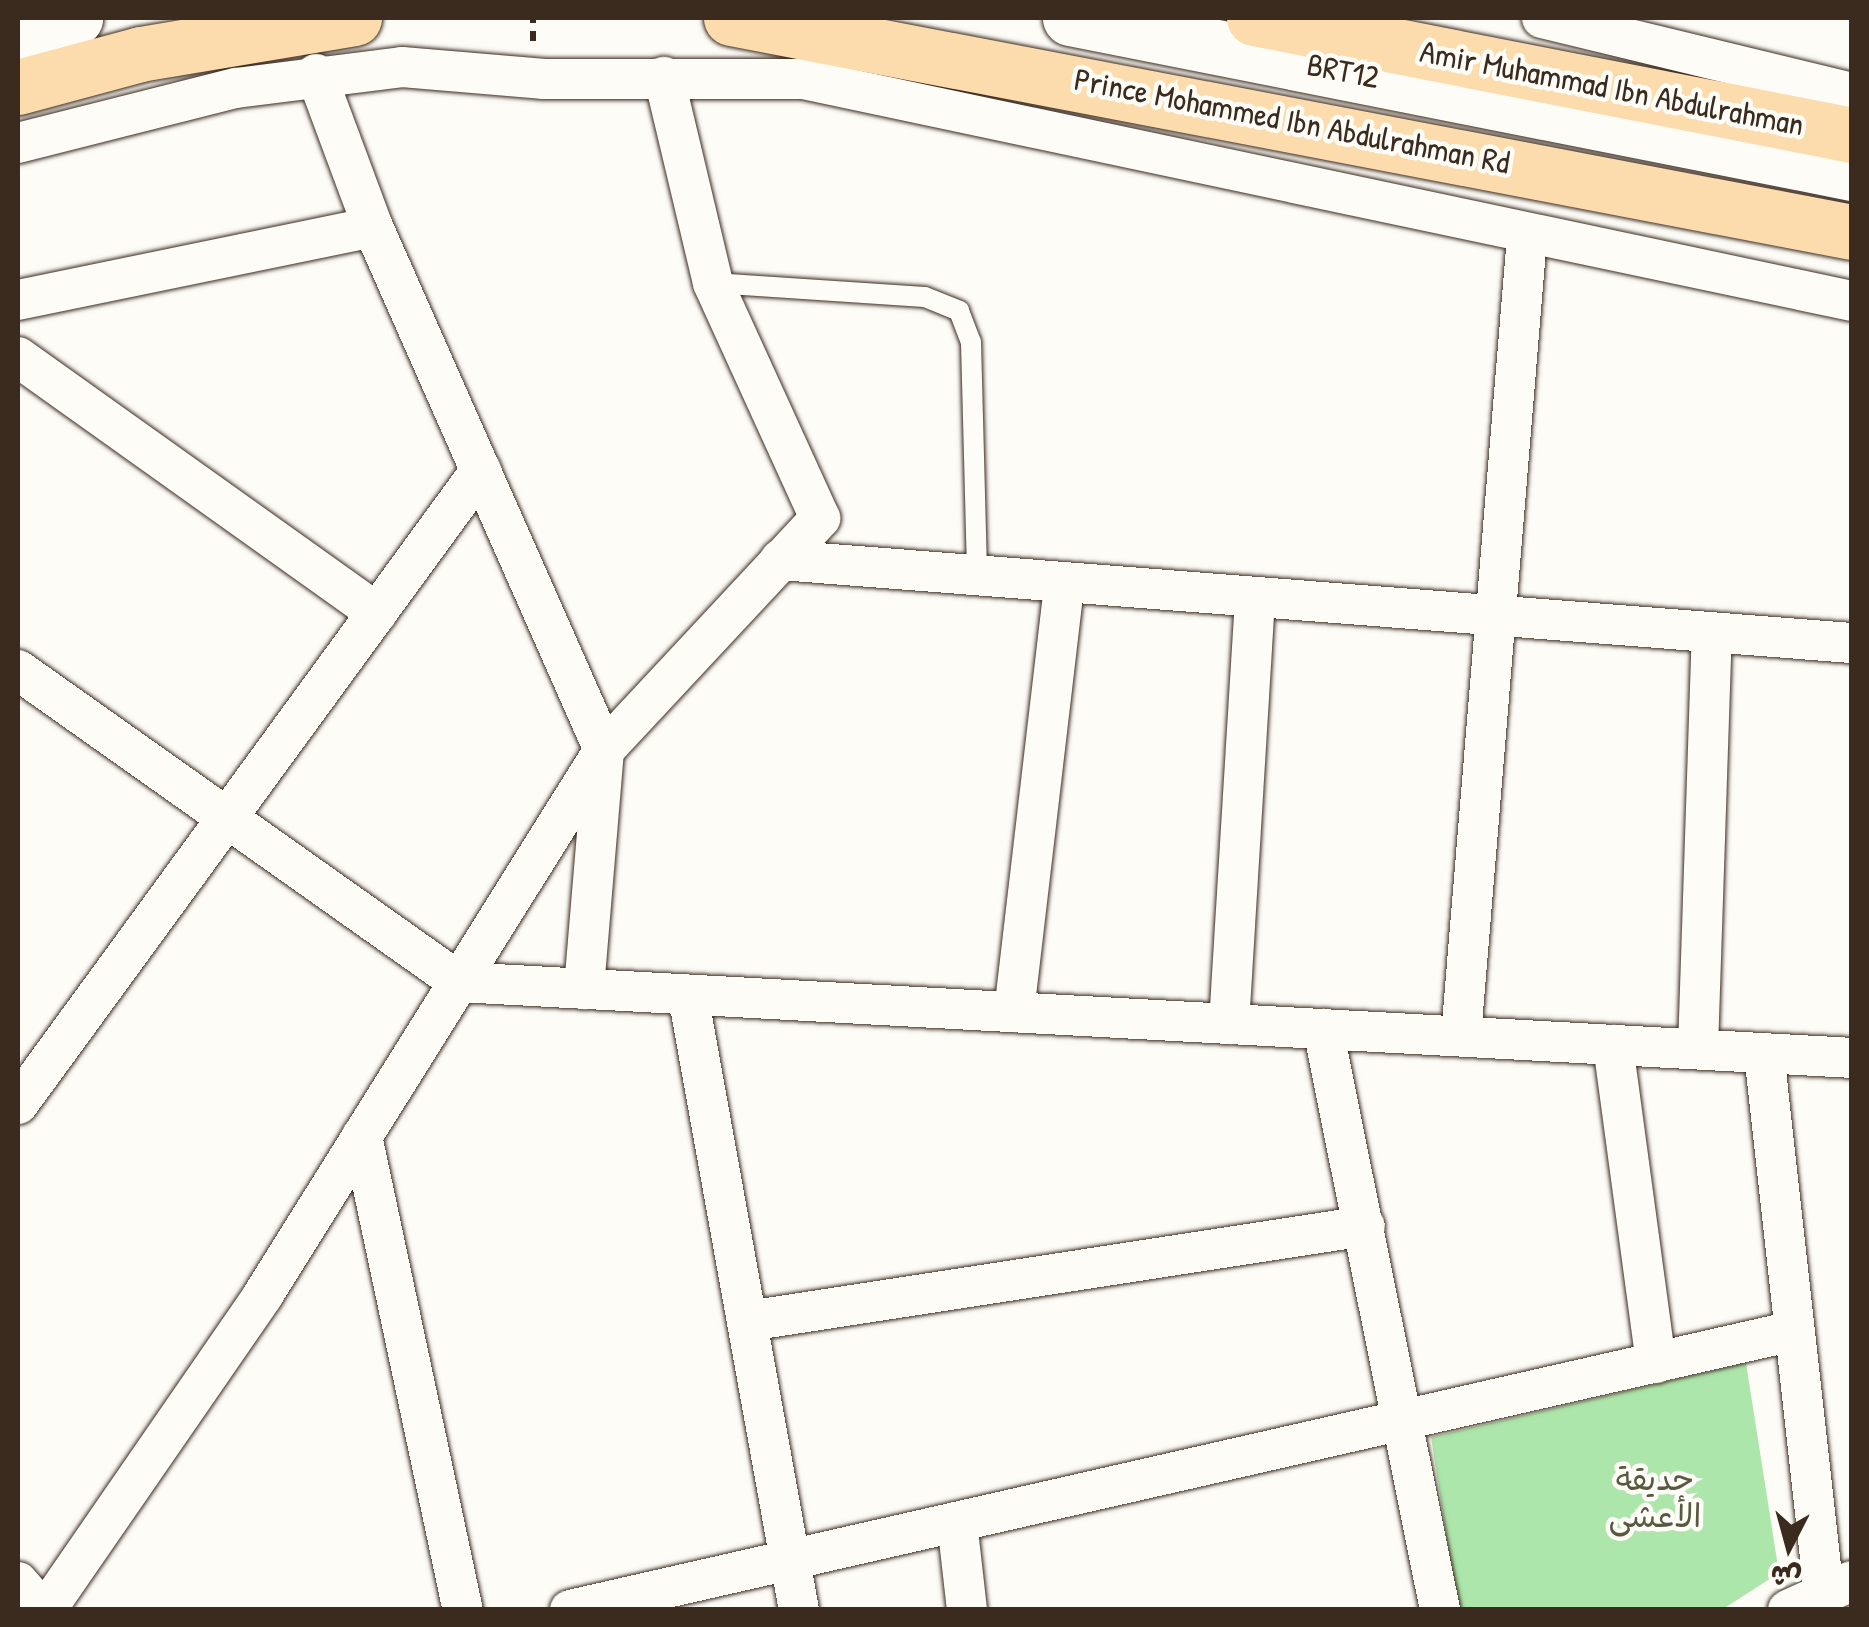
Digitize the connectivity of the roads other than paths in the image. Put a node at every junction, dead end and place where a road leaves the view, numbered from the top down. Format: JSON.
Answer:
{"nodes":[{"id":1,"x":75,"y":18,"type":"edge"},
{"id":2,"x":354,"y":18,"type":"edge"},
{"id":3,"x":731,"y":18,"type":"edge"},
{"id":4,"x":1070,"y":18,"type":"edge"},
{"id":5,"x":1254,"y":18,"type":"edge"},
{"id":6,"x":1549,"y":18,"type":"edge"},
{"id":7,"x":18,"y":32,"type":"edge"},
{"id":8,"x":316,"y":74,"type":"junction"},
{"id":9,"x":664,"y":77,"type":"junction"},
{"id":10,"x":18,"y":87,"type":"edge"},
{"id":11,"x":1852,"y":93,"type":"edge"},
{"id":12,"x":1852,"y":136,"type":"edge"},
{"id":13,"x":18,"y":143,"type":"edge"},
{"id":14,"x":1852,"y":173,"type":"edge"},
{"id":15,"x":372,"y":226,"type":"junction"},
{"id":16,"x":1852,"y":232,"type":"edge"},
{"id":17,"x":1526,"y":237,"type":"junction"},
{"id":18,"x":713,"y":284,"type":"junction"},
{"id":19,"x":18,"y":300,"type":"edge"},
{"id":20,"x":1852,"y":301,"type":"edge"},
{"id":21,"x":18,"y":358,"type":"edge"},
{"id":22,"x":481,"y":470,"type":"junction"},
{"id":23,"x":780,"y":560,"type":"junction"},
{"id":24,"x":977,"y":577,"type":"junction"},
{"id":25,"x":1064,"y":584,"type":"junction"},
{"id":26,"x":1255,"y":599,"type":"junction"},
{"id":27,"x":377,"y":613,"type":"junction"},
{"id":28,"x":1496,"y":618,"type":"junction"},
{"id":29,"x":1712,"y":636,"type":"junction"},
{"id":30,"x":1852,"y":643,"type":"edge"},
{"id":31,"x":18,"y":670,"type":"edge"},
{"id":32,"x":604,"y":750,"type":"junction"},
{"id":33,"x":226,"y":819,"type":"junction"},
{"id":34,"x":458,"y":982,"type":"junction"},
{"id":35,"x":584,"y":989,"type":"junction"},
{"id":36,"x":688,"y":995,"type":"junction"},
{"id":37,"x":1014,"y":1012,"type":"junction"},
{"id":38,"x":1229,"y":1024,"type":"junction"},
{"id":39,"x":1322,"y":1029,"type":"junction"},
{"id":40,"x":1461,"y":1036,"type":"junction"},
{"id":41,"x":1613,"y":1045,"type":"junction"},
{"id":42,"x":1698,"y":1049,"type":"junction"},
{"id":43,"x":1764,"y":1053,"type":"junction"},
{"id":44,"x":1852,"y":1058,"type":"edge"},
{"id":45,"x":18,"y":1104,"type":"edge"},
{"id":46,"x":362,"y":1136,"type":"junction"},
{"id":47,"x":1365,"y":1226,"type":"junction"},
{"id":48,"x":748,"y":1321,"type":"junction"},
{"id":49,"x":1793,"y":1331,"type":"junction"},
{"id":50,"x":1656,"y":1363,"type":"junction"},
{"id":51,"x":1406,"y":1420,"type":"junction"},
{"id":52,"x":957,"y":1522,"type":"junction"},
{"id":53,"x":791,"y":1559,"type":"junction"},
{"id":54,"x":18,"y":1582,"type":"edge"},
{"id":55,"x":1821,"y":1595,"type":"edge"},
{"id":56,"x":44,"y":1610,"type":"edge"},
{"id":57,"x":464,"y":1610,"type":"edge"},
{"id":58,"x":570,"y":1610,"type":"edge"},
{"id":59,"x":799,"y":1610,"type":"edge"},
{"id":60,"x":967,"y":1610,"type":"edge"},
{"id":61,"x":1440,"y":1610,"type":"edge"}],
"edges":[{"from":1,"to":7,"type":"main road"},
{"from":2,"to":10,"type":"main road"},
{"from":3,"to":16,"type":"main road","name":"Prince Mohammed Ibn Abdulrahman Rd"},
{"from":4,"to":14,"type":"main road","name":"BRT12"},
{"from":5,"to":12,"type":"main road","name":"Amir Muhammad Ibn Abdulrahman"},
{"from":6,"to":11,"type":"street"},
{"from":8,"to":9,"type":"street"},
{"from":8,"to":13,"type":"street"},
{"from":8,"to":15,"type":"street"},
{"from":9,"to":17,"type":"street"},
{"from":9,"to":18,"type":"street"},
{"from":15,"to":19,"type":"street"},
{"from":15,"to":22,"type":"street"},
{"from":17,"to":20,"type":"street"},
{"from":17,"to":28,"type":"street"},
{"from":18,"to":23,"type":"street"},
{"from":18,"to":24,"type":"lane"},
{"from":21,"to":27,"type":"street"},
{"from":22,"to":27,"type":"street"},
{"from":22,"to":32,"type":"street"},
{"from":23,"to":24,"type":"street"},
{"from":23,"to":32,"type":"street"},
{"from":24,"to":25,"type":"street"},
{"from":25,"to":26,"type":"street"},
{"from":25,"to":37,"type":"street"},
{"from":26,"to":28,"type":"street"},
{"from":26,"to":38,"type":"street"},
{"from":27,"to":33,"type":"street"},
{"from":28,"to":29,"type":"street"},
{"from":28,"to":40,"type":"street"},
{"from":29,"to":30,"type":"street"},
{"from":29,"to":42,"type":"street"},
{"from":31,"to":33,"type":"street"},
{"from":32,"to":34,"type":"street"},
{"from":32,"to":35,"type":"street"},
{"from":33,"to":34,"type":"street"},
{"from":33,"to":45,"type":"street"},
{"from":34,"to":35,"type":"street"},
{"from":34,"to":46,"type":"street"},
{"from":35,"to":36,"type":"street"},
{"from":36,"to":37,"type":"street"},
{"from":36,"to":48,"type":"street"},
{"from":37,"to":38,"type":"street"},
{"from":38,"to":39,"type":"street"},
{"from":39,"to":40,"type":"street"},
{"from":39,"to":47,"type":"street"},
{"from":40,"to":41,"type":"street"},
{"from":41,"to":42,"type":"street"},
{"from":41,"to":50,"type":"street"},
{"from":42,"to":43,"type":"street"},
{"from":43,"to":44,"type":"street"},
{"from":43,"to":49,"type":"street"},
{"from":46,"to":56,"type":"street"},
{"from":46,"to":57,"type":"street"},
{"from":47,"to":48,"type":"street"},
{"from":47,"to":51,"type":"street"},
{"from":48,"to":53,"type":"street"},
{"from":49,"to":50,"type":"street"},
{"from":49,"to":55,"type":"street"},
{"from":50,"to":51,"type":"street"},
{"from":51,"to":52,"type":"street"},
{"from":51,"to":61,"type":"street"},
{"from":52,"to":53,"type":"street"},
{"from":52,"to":60,"type":"street"},
{"from":53,"to":58,"type":"street"},
{"from":53,"to":59,"type":"street"},
{"from":54,"to":56,"type":"street"}]}
